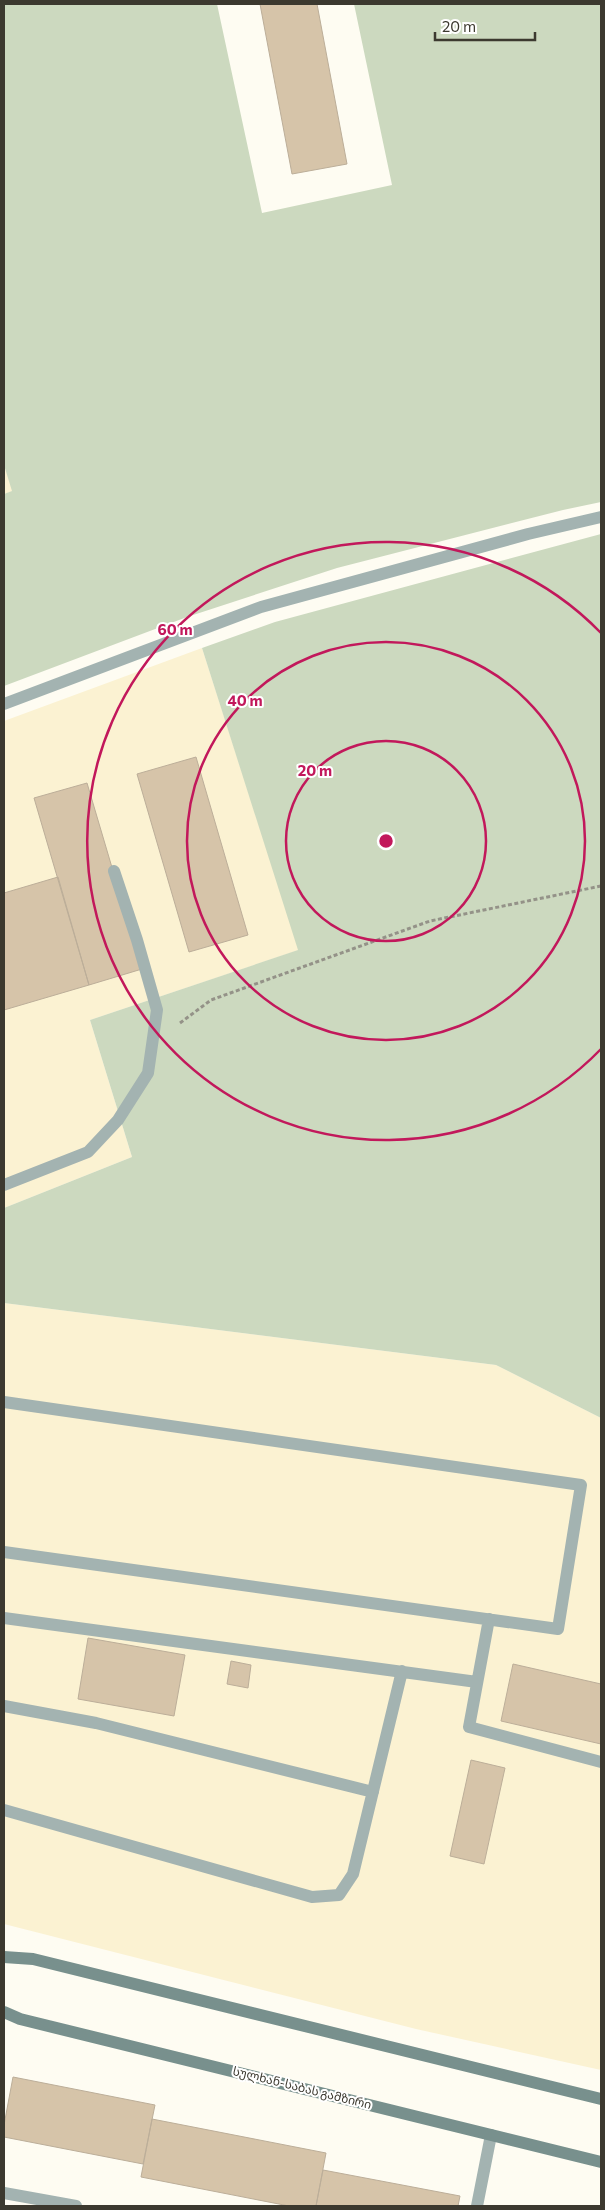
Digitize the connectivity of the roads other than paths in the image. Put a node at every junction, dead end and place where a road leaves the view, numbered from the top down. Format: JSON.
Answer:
{"nodes":[{"id":1,"x":601,"y":517,"type":"edge"},
{"id":2,"x":4,"y":704,"type":"edge"},
{"id":3,"x":114,"y":871,"type":"dead end"},
{"id":4,"x":4,"y":1185,"type":"edge"},
{"id":5,"x":4,"y":1402,"type":"edge"},
{"id":6,"x":4,"y":1552,"type":"edge"},
{"id":7,"x":4,"y":1618,"type":"edge"},
{"id":8,"x":489,"y":1620,"type":"junction"},
{"id":9,"x":402,"y":1672,"type":"junction"},
{"id":10,"x":477,"y":1682,"type":"junction"},
{"id":11,"x":4,"y":1706,"type":"edge"},
{"id":12,"x":601,"y":1762,"type":"edge"},
{"id":13,"x":373,"y":1792,"type":"junction"},
{"id":14,"x":4,"y":1810,"type":"edge"},
{"id":15,"x":4,"y":1957,"type":"edge"},
{"id":16,"x":4,"y":2012,"type":"edge"},
{"id":17,"x":601,"y":2099,"type":"edge"},
{"id":18,"x":491,"y":2135,"type":"junction"},
{"id":19,"x":601,"y":2162,"type":"edge"},
{"id":20,"x":4,"y":2193,"type":"edge"},
{"id":21,"x":76,"y":2206,"type":"edge"},
{"id":22,"x":477,"y":2206,"type":"edge"}],
"edges":[{"from":1,"to":2,"type":"street"},
{"from":3,"to":4,"type":"street"},
{"from":5,"to":8,"type":"street"},
{"from":6,"to":8,"type":"street"},
{"from":7,"to":9,"type":"street"},
{"from":8,"to":10,"type":"street"},
{"from":9,"to":10,"type":"street"},
{"from":9,"to":13,"type":"street"},
{"from":10,"to":12,"type":"street"},
{"from":11,"to":13,"type":"street"},
{"from":13,"to":14,"type":"street"},
{"from":15,"to":17,"type":"main road"},
{"from":16,"to":18,"type":"main road","name":"სულხან-საბას გამზირი"},
{"from":18,"to":19,"type":"main road","name":"სულხან-საბას გამზირი"},
{"from":18,"to":22,"type":"street"},
{"from":20,"to":21,"type":"street"}]}
